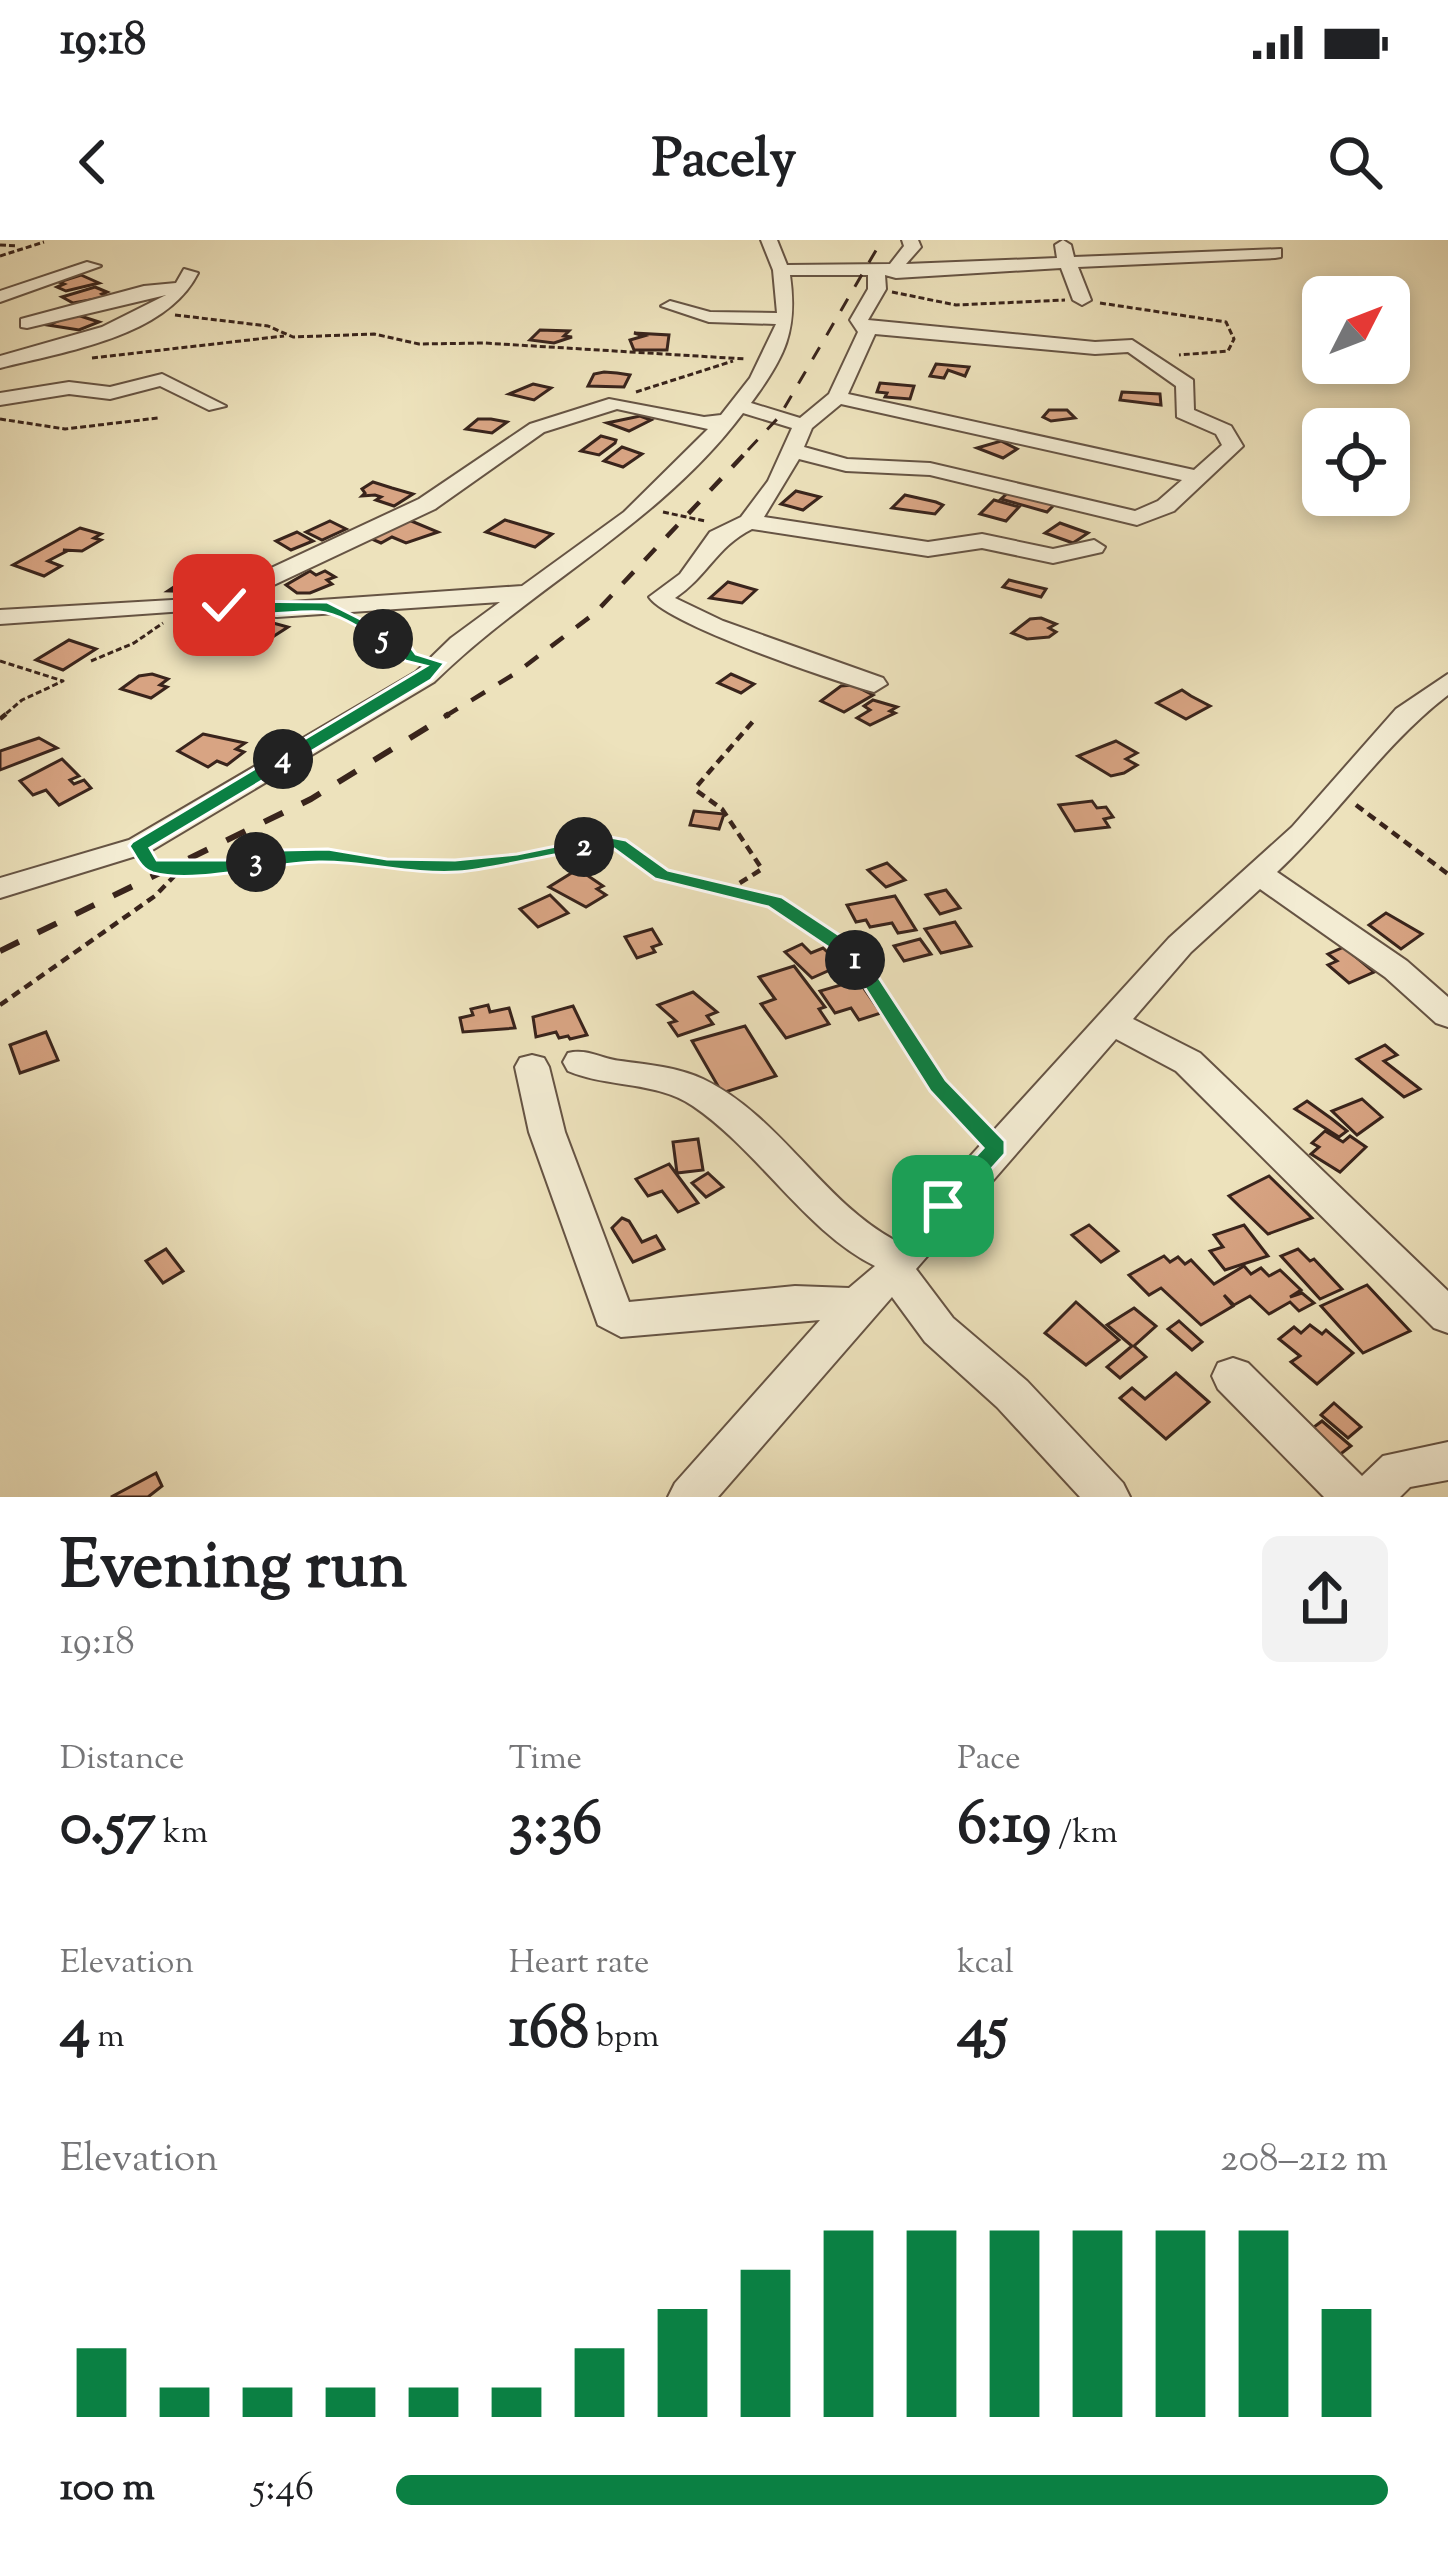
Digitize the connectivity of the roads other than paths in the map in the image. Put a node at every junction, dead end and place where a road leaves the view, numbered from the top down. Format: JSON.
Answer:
{"nodes":[{"id":1,"x":769,"y":240,"type":"edge"},
{"id":2,"x":910,"y":240,"type":"edge"},
{"id":3,"x":1016,"y":242,"type":"edge"},
{"id":4,"x":1065,"y":249,"type":"edge"},
{"id":5,"x":1275,"y":253,"type":"dead end"},
{"id":6,"x":1019,"y":265,"type":"junction"},
{"id":7,"x":93,"y":266,"type":"dead end"},
{"id":8,"x":781,"y":270,"type":"junction"},
{"id":9,"x":886,"y":273,"type":"junction"},
{"id":10,"x":0,"y":297,"type":"edge"},
{"id":11,"x":1082,"y":300,"type":"dead end"},
{"id":12,"x":670,"y":306,"type":"dead end"},
{"id":13,"x":0,"y":311,"type":"edge"},
{"id":14,"x":787,"y":319,"type":"junction"},
{"id":15,"x":28,"y":323,"type":"junction"},
{"id":16,"x":868,"y":330,"type":"junction"},
{"id":17,"x":45,"y":348,"type":"junction"},
{"id":18,"x":0,"y":362,"type":"edge"},
{"id":19,"x":837,"y":397,"type":"junction"},
{"id":20,"x":0,"y":399,"type":"edge"},
{"id":21,"x":216,"y":406,"type":"dead end"},
{"id":22,"x":732,"y":413,"type":"junction"},
{"id":23,"x":803,"y":425,"type":"junction"},
{"id":24,"x":790,"y":450,"type":"junction"},
{"id":25,"x":1196,"y":477,"type":"junction"},
{"id":26,"x":741,"y":524,"type":"junction"},
{"id":27,"x":1094,"y":547,"type":"dead end"},
{"id":28,"x":527,"y":593,"type":"junction"},
{"id":29,"x":198,"y":604,"type":"junction"},
{"id":30,"x":0,"y":617,"type":"edge"},
{"id":31,"x":1448,"y":682,"type":"edge"},
{"id":32,"x":874,"y":685,"type":"dead end"},
{"id":33,"x":1259,"y":874,"type":"junction"},
{"id":34,"x":0,"y":888,"type":"edge"},
{"id":35,"x":1448,"y":1015,"type":"edge"},
{"id":36,"x":1110,"y":1022,"type":"junction"},
{"id":37,"x":580,"y":1062,"type":"dead end"},
{"id":38,"x":532,"y":1067,"type":"dead end"},
{"id":39,"x":897,"y":1266,"type":"junction"},
{"id":40,"x":857,"y":1305,"type":"junction"},
{"id":41,"x":1448,"y":1316,"type":"edge"},
{"id":42,"x":1233,"y":1376,"type":"dead end"},
{"id":43,"x":1448,"y":1461,"type":"edge"},
{"id":44,"x":690,"y":1497,"type":"edge"},
{"id":45,"x":1108,"y":1497,"type":"edge"},
{"id":46,"x":1353,"y":1497,"type":"edge"},
{"id":47,"x":1370,"y":1497,"type":"edge"}],
"edges":[{"from":1,"to":8,"type":"street"},
{"from":2,"to":9,"type":"street"},
{"from":3,"to":6,"type":"street"},
{"from":4,"to":5,"type":"street"},
{"from":4,"to":6,"type":"street"},
{"from":4,"to":11,"type":"street"},
{"from":6,"to":9,"type":"street"},
{"from":7,"to":10,"type":"street"},
{"from":8,"to":9,"type":"street"},
{"from":8,"to":14,"type":"street"},
{"from":9,"to":16,"type":"street"},
{"from":12,"to":14,"type":"street"},
{"from":13,"to":15,"type":"street"},
{"from":14,"to":22,"type":"street"},
{"from":15,"to":17,"type":"street"},
{"from":15,"to":17,"type":"street"},
{"from":16,"to":19,"type":"street"},
{"from":16,"to":25,"type":"street"},
{"from":17,"to":18,"type":"street"},
{"from":19,"to":23,"type":"street"},
{"from":19,"to":25,"type":"street"},
{"from":20,"to":21,"type":"street"},
{"from":22,"to":23,"type":"street"},
{"from":22,"to":28,"type":"street"},
{"from":22,"to":29,"type":"street"},
{"from":23,"to":24,"type":"street"},
{"from":24,"to":25,"type":"street"},
{"from":24,"to":26,"type":"street"},
{"from":26,"to":27,"type":"street"},
{"from":26,"to":32,"type":"street"},
{"from":28,"to":29,"type":"street"},
{"from":28,"to":34,"type":"street"},
{"from":29,"to":30,"type":"street"},
{"from":31,"to":33,"type":"street"},
{"from":33,"to":35,"type":"street"},
{"from":33,"to":36,"type":"street"},
{"from":36,"to":39,"type":"street"},
{"from":36,"to":41,"type":"street"},
{"from":37,"to":39,"type":"street"},
{"from":38,"to":40,"type":"street"},
{"from":39,"to":40,"type":"street"},
{"from":39,"to":45,"type":"street"},
{"from":40,"to":44,"type":"street"},
{"from":42,"to":46,"type":"street"},
{"from":43,"to":47,"type":"street"}]}
